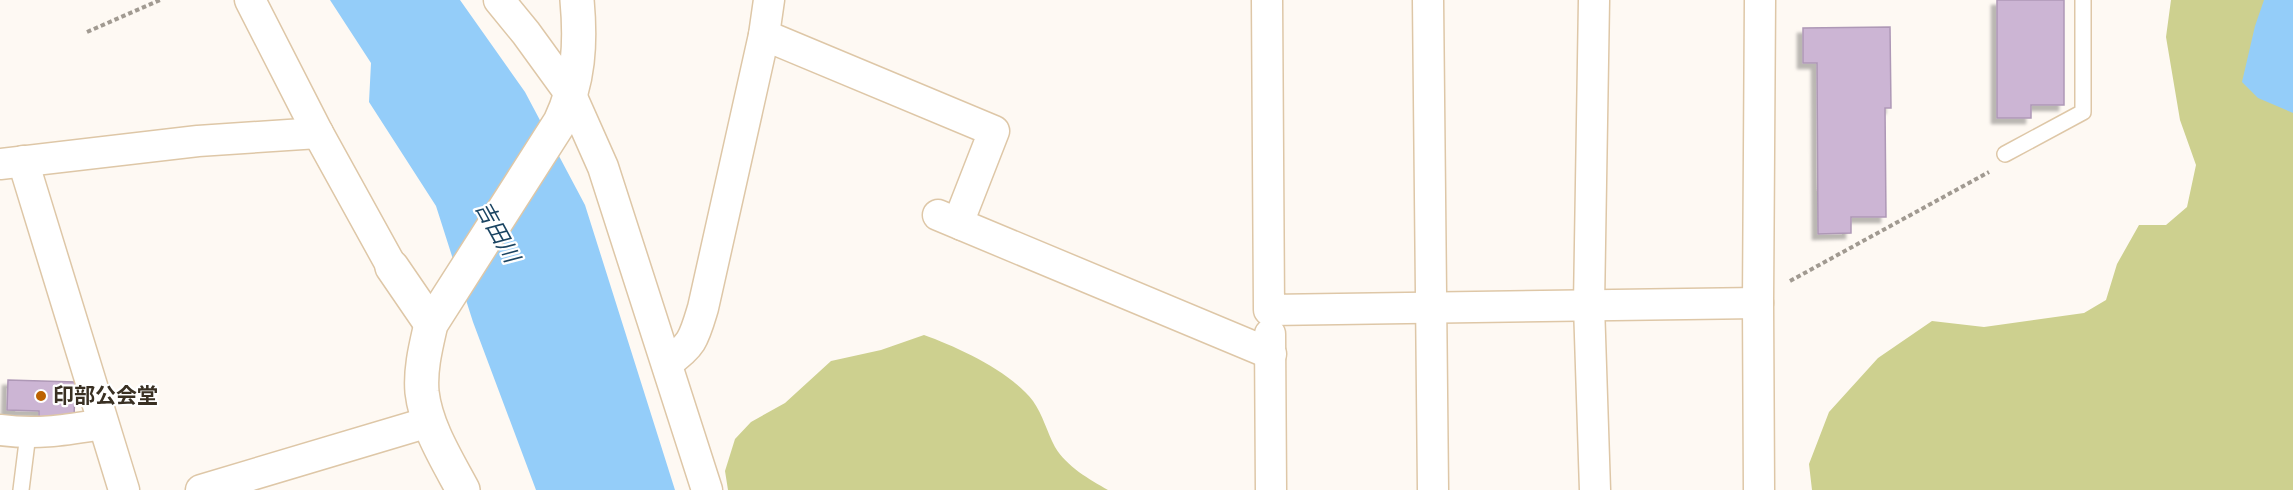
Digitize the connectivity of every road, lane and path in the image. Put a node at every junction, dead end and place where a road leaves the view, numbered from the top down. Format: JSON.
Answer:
{"nodes":[{"id":1,"x":160,"y":0,"type":"edge"},
{"id":2,"x":250,"y":0,"type":"edge"},
{"id":3,"x":499,"y":0,"type":"edge"},
{"id":4,"x":577,"y":0,"type":"edge"},
{"id":5,"x":769,"y":0,"type":"edge"},
{"id":6,"x":1267,"y":0,"type":"edge"},
{"id":7,"x":1428,"y":0,"type":"edge"},
{"id":8,"x":1594,"y":0,"type":"edge"},
{"id":9,"x":1760,"y":0,"type":"edge"},
{"id":10,"x":2083,"y":0,"type":"edge"},
{"id":11,"x":87,"y":32,"type":"dead end"},
{"id":12,"x":764,"y":35,"type":"junction"},
{"id":13,"x":566,"y":108,"type":"junction"},
{"id":14,"x":318,"y":133,"type":"junction"},
{"id":15,"x":2005,"y":154,"type":"joint"},
{"id":16,"x":11,"y":162,"type":"edge"},
{"id":17,"x":392,"y":267,"type":"joint"},
{"id":18,"x":1758,"y":303,"type":"junction"},
{"id":19,"x":1589,"y":305,"type":"junction"},
{"id":20,"x":1432,"y":308,"type":"junction"},
{"id":21,"x":1269,"y":310,"type":"junction"},
{"id":22,"x":435,"y":317,"type":"junction"},
{"id":23,"x":1271,"y":354,"type":"junction"},
{"id":24,"x":667,"y":363,"type":"junction"},
{"id":25,"x":429,"y":422,"type":"junction"},
{"id":26,"x":103,"y":424,"type":"junction"},
{"id":27,"x":14,"y":432,"type":"edge"},
{"id":28,"x":21,"y":490,"type":"edge"},
{"id":29,"x":124,"y":490,"type":"edge"},
{"id":30,"x":201,"y":490,"type":"edge"},
{"id":31,"x":464,"y":490,"type":"edge"},
{"id":32,"x":707,"y":490,"type":"edge"},
{"id":33,"x":1271,"y":490,"type":"edge"},
{"id":34,"x":1433,"y":490,"type":"edge"},
{"id":35,"x":1595,"y":490,"type":"edge"},
{"id":36,"x":1759,"y":490,"type":"edge"}],
"edges":[{"from":1,"to":11,"type":"path"},
{"from":2,"to":14,"type":"street"},
{"from":3,"to":13,"type":"street"},
{"from":4,"to":13,"type":"street"},
{"from":5,"to":12,"type":"street"},
{"from":6,"to":21,"type":"street"},
{"from":7,"to":20,"type":"street"},
{"from":8,"to":19,"type":"street"},
{"from":9,"to":18,"type":"street"},
{"from":10,"to":15,"type":"lane"},
{"from":12,"to":23,"type":"street"},
{"from":12,"to":24,"type":"street"},
{"from":13,"to":22,"type":"street"},
{"from":13,"to":24,"type":"street"},
{"from":14,"to":16,"type":"street"},
{"from":14,"to":17,"type":"street"},
{"from":15,"to":18,"type":"path"},
{"from":16,"to":26,"type":"street"},
{"from":17,"to":22,"type":"street"},
{"from":18,"to":19,"type":"street"},
{"from":18,"to":36,"type":"street"},
{"from":19,"to":20,"type":"street"},
{"from":19,"to":35,"type":"street"},
{"from":20,"to":21,"type":"street"},
{"from":20,"to":34,"type":"street"},
{"from":21,"to":23,"type":"street"},
{"from":22,"to":25,"type":"street"},
{"from":23,"to":33,"type":"street"},
{"from":24,"to":32,"type":"street"},
{"from":25,"to":30,"type":"street"},
{"from":25,"to":31,"type":"street"},
{"from":26,"to":27,"type":"street"},
{"from":26,"to":29,"type":"street"},
{"from":27,"to":28,"type":"lane"}]}
